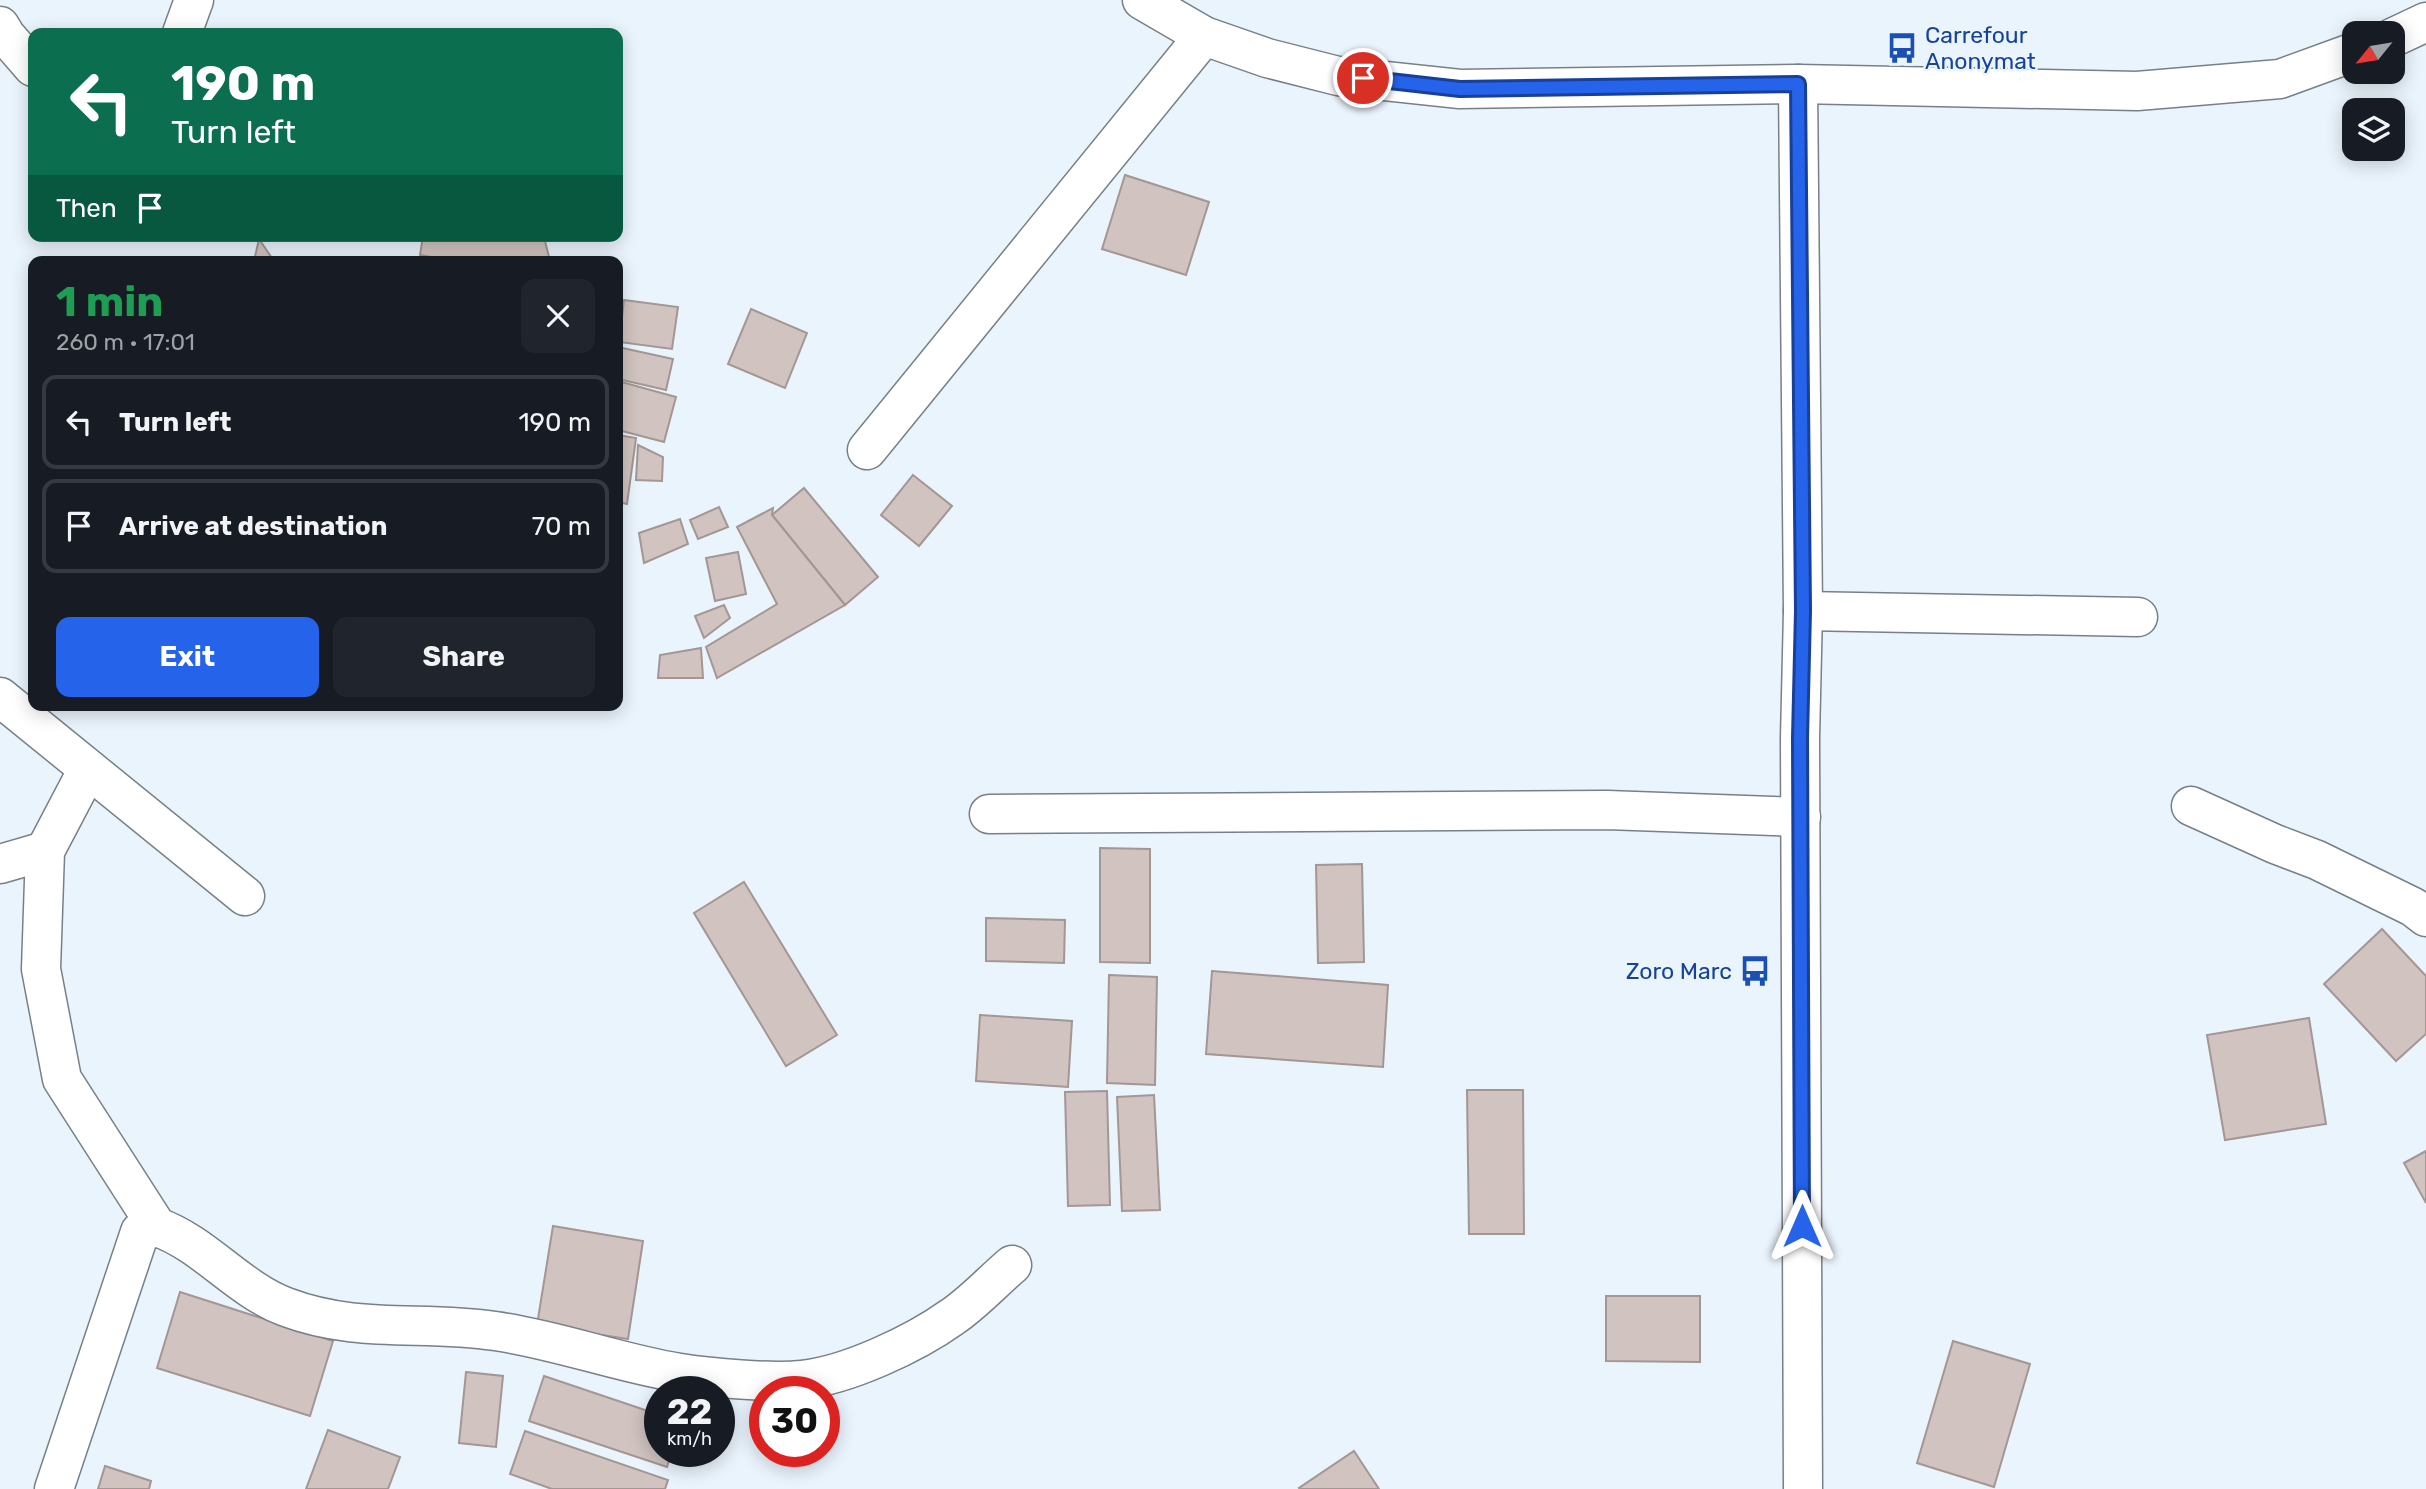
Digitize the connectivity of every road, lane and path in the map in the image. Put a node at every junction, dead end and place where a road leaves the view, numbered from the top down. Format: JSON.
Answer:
{"nodes":[{"id":1,"x":194,"y":0,"type":"edge"},
{"id":2,"x":1142,"y":0,"type":"edge"},
{"id":3,"x":2426,"y":22,"type":"edge"},
{"id":4,"x":0,"y":26,"type":"edge"},
{"id":5,"x":184,"y":28,"type":"edge"},
{"id":6,"x":2405,"y":32,"type":"edge"},
{"id":7,"x":1204,"y":36,"type":"junction"},
{"id":8,"x":2342,"y":56,"type":"edge"},
{"id":9,"x":28,"y":61,"type":"edge"},
{"id":10,"x":1798,"y":84,"type":"junction"},
{"id":11,"x":867,"y":450,"type":"dead end"},
{"id":12,"x":1803,"y":611,"type":"junction"},
{"id":13,"x":2138,"y":617,"type":"dead end"},
{"id":14,"x":0,"y":697,"type":"edge"},
{"id":15,"x":89,"y":769,"type":"junction"},
{"id":16,"x":2191,"y":806,"type":"dead end"},
{"id":17,"x":989,"y":814,"type":"dead end"},
{"id":18,"x":1801,"y":817,"type":"junction"},
{"id":19,"x":45,"y":851,"type":"junction"},
{"id":20,"x":0,"y":864,"type":"edge"},
{"id":21,"x":245,"y":896,"type":"dead end"},
{"id":22,"x":2426,"y":917,"type":"edge"},
{"id":23,"x":157,"y":1227,"type":"junction"},
{"id":24,"x":1012,"y":1265,"type":"dead end"},
{"id":25,"x":54,"y":1489,"type":"edge"},
{"id":26,"x":1803,"y":1489,"type":"edge"}],
"edges":[{"from":1,"to":5,"type":"street"},
{"from":2,"to":7,"type":"street"},
{"from":3,"to":6,"type":"street"},
{"from":4,"to":9,"type":"street"},
{"from":7,"to":10,"type":"street"},
{"from":7,"to":11,"type":"street"},
{"from":8,"to":10,"type":"street"},
{"from":10,"to":12,"type":"street"},
{"from":12,"to":13,"type":"street"},
{"from":12,"to":18,"type":"street"},
{"from":14,"to":15,"type":"street"},
{"from":15,"to":19,"type":"street"},
{"from":15,"to":21,"type":"street"},
{"from":16,"to":22,"type":"street"},
{"from":17,"to":18,"type":"street"},
{"from":18,"to":26,"type":"street"},
{"from":19,"to":20,"type":"street"},
{"from":19,"to":23,"type":"street"},
{"from":23,"to":24,"type":"street"},
{"from":23,"to":25,"type":"street"}]}
